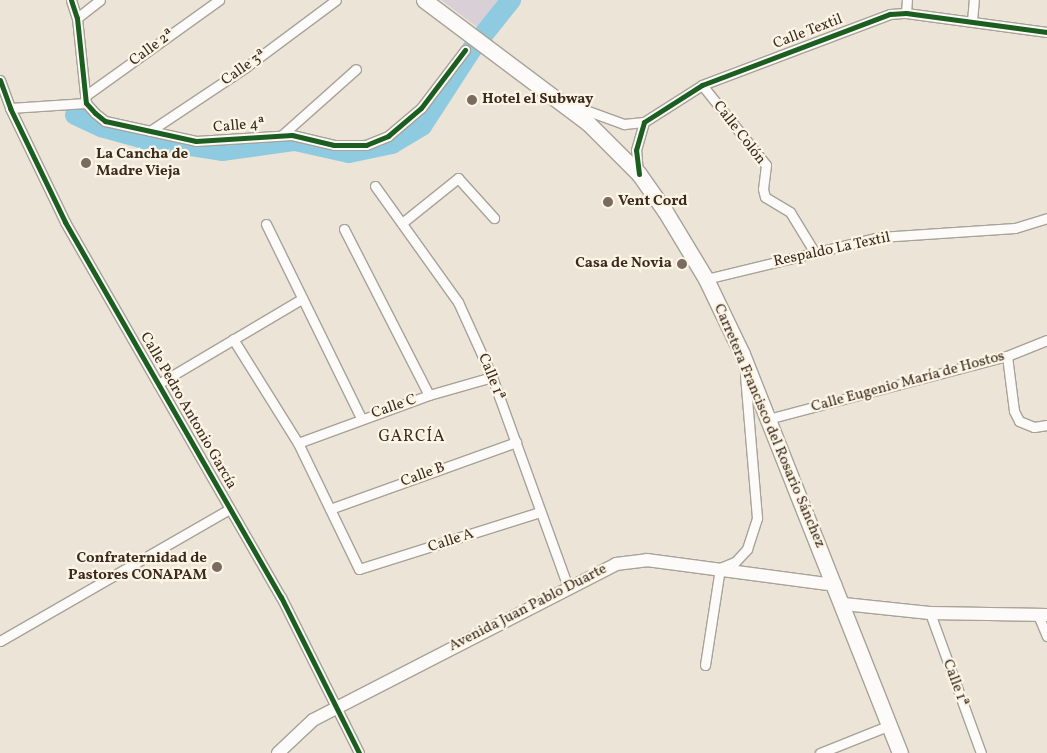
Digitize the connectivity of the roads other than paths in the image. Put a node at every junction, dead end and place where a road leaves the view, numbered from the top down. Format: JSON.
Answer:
{"nodes":[{"id":1,"x":71,"y":0,"type":"edge"},
{"id":2,"x":100,"y":0,"type":"edge"},
{"id":3,"x":219,"y":0,"type":"edge"},
{"id":4,"x":336,"y":0,"type":"edge"},
{"id":5,"x":424,"y":0,"type":"edge"},
{"id":6,"x":907,"y":0,"type":"edge"},
{"id":7,"x":974,"y":0,"type":"edge"},
{"id":8,"x":906,"y":13,"type":"junction"},
{"id":9,"x":77,"y":18,"type":"junction"},
{"id":10,"x":972,"y":21,"type":"junction"},
{"id":11,"x":1047,"y":32,"type":"edge"},
{"id":12,"x":472,"y":45,"type":"junction"},
{"id":13,"x":356,"y":69,"type":"dead end"},
{"id":14,"x":0,"y":80,"type":"edge"},
{"id":15,"x":702,"y":85,"type":"junction"},
{"id":16,"x":86,"y":100,"type":"junction"},
{"id":17,"x":561,"y":102,"type":"junction"},
{"id":18,"x":10,"y":108,"type":"junction"},
{"id":19,"x":644,"y":122,"type":"junction"},
{"id":20,"x":150,"y":132,"type":"junction"},
{"id":21,"x":282,"y":135,"type":"junction"},
{"id":22,"x":639,"y":174,"type":"junction"},
{"id":23,"x":375,"y":186,"type":"dead end"},
{"id":24,"x":494,"y":218,"type":"dead end"},
{"id":25,"x":1047,"y":218,"type":"edge"},
{"id":26,"x":402,"y":223,"type":"junction"},
{"id":27,"x":266,"y":224,"type":"dead end"},
{"id":28,"x":344,"y":230,"type":"dead end"},
{"id":29,"x":815,"y":252,"type":"junction"},
{"id":30,"x":706,"y":279,"type":"junction"},
{"id":31,"x":302,"y":298,"type":"junction"},
{"id":32,"x":233,"y":339,"type":"junction"},
{"id":33,"x":1047,"y":340,"type":"edge"},
{"id":34,"x":742,"y":354,"type":"junction"},
{"id":35,"x":1007,"y":356,"type":"junction"},
{"id":36,"x":492,"y":377,"type":"junction"},
{"id":37,"x":158,"y":384,"type":"junction"},
{"id":38,"x":429,"y":395,"type":"junction"},
{"id":39,"x":361,"y":418,"type":"junction"},
{"id":40,"x":768,"y":419,"type":"junction"},
{"id":41,"x":1047,"y":425,"type":"edge"},
{"id":42,"x":516,"y":442,"type":"junction"},
{"id":43,"x":298,"y":443,"type":"junction"},
{"id":44,"x":230,"y":509,"type":"junction"},
{"id":45,"x":330,"y":509,"type":"junction"},
{"id":46,"x":540,"y":512,"type":"junction"},
{"id":47,"x":720,"y":568,"type":"junction"},
{"id":48,"x":835,"y":584,"type":"junction"},
{"id":49,"x":568,"y":587,"type":"junction"},
{"id":50,"x":844,"y":604,"type":"junction"},
{"id":51,"x":930,"y":613,"type":"junction"},
{"id":52,"x":1043,"y":615,"type":"edge"},
{"id":53,"x":1047,"y":636,"type":"edge"},
{"id":54,"x":0,"y":641,"type":"edge"},
{"id":55,"x":705,"y":665,"type":"dead end"},
{"id":56,"x":337,"y":707,"type":"junction"},
{"id":57,"x":890,"y":725,"type":"junction"},
{"id":58,"x":278,"y":753,"type":"edge"},
{"id":59,"x":359,"y":753,"type":"edge"},
{"id":60,"x":820,"y":753,"type":"edge"},
{"id":61,"x":900,"y":753,"type":"edge"},
{"id":62,"x":981,"y":753,"type":"edge"}],
"edges":[{"from":1,"to":9,"type":"street"},
{"from":2,"to":9,"type":"street"},
{"from":3,"to":16,"type":"street","name":"Calle 2ª"},
{"from":4,"to":20,"type":"street","name":"Calle 3ª"},
{"from":5,"to":12,"type":"main road","name":"Carretera Francisco del Rosario Sánchez"},
{"from":6,"to":8,"type":"street"},
{"from":7,"to":10,"type":"street"},
{"from":8,"to":10,"type":"street","name":"Calle Textil"},
{"from":8,"to":15,"type":"street","name":"Calle Textil"},
{"from":9,"to":16,"type":"street"},
{"from":10,"to":11,"type":"street","name":"Calle Textil"},
{"from":12,"to":17,"type":"main road","name":"Carretera Francisco del Rosario Sánchez"},
{"from":12,"to":21,"type":"street","name":"Calle 4ª"},
{"from":13,"to":21,"type":"street"},
{"from":14,"to":18,"type":"street","name":"Calle Pedro Antonio García"},
{"from":15,"to":19,"type":"street","name":"Calle Textil"},
{"from":15,"to":29,"type":"street","name":"Calle Colón"},
{"from":16,"to":18,"type":"street"},
{"from":16,"to":20,"type":"street","name":"Calle 4ª"},
{"from":17,"to":19,"type":"street"},
{"from":17,"to":22,"type":"main road","name":"Carretera Francisco del Rosario Sánchez"},
{"from":18,"to":37,"type":"street","name":"Calle Pedro Antonio García"},
{"from":19,"to":22,"type":"street"},
{"from":20,"to":21,"type":"street","name":"Calle 4ª"},
{"from":22,"to":30,"type":"main road","name":"Carretera Francisco del Rosario Sánchez"},
{"from":23,"to":26,"type":"street","name":"Calle 1ª"},
{"from":24,"to":26,"type":"street"},
{"from":25,"to":29,"type":"street","name":"Respaldo La Textil"},
{"from":26,"to":36,"type":"street","name":"Calle 1ª"},
{"from":27,"to":31,"type":"street"},
{"from":28,"to":38,"type":"street"},
{"from":29,"to":30,"type":"street","name":"Respaldo La Textil"},
{"from":30,"to":34,"type":"main road","name":"Carretera Francisco del Rosario Sánchez"},
{"from":31,"to":32,"type":"street"},
{"from":31,"to":39,"type":"street"},
{"from":32,"to":37,"type":"street"},
{"from":32,"to":43,"type":"street"},
{"from":33,"to":35,"type":"street","name":"Calle Eugenio María de Hostos"},
{"from":34,"to":40,"type":"main road","name":"Carretera Francisco del Rosario Sánchez"},
{"from":34,"to":47,"type":"street"},
{"from":35,"to":40,"type":"street","name":"Calle Eugenio María de Hostos"},
{"from":35,"to":41,"type":"street"},
{"from":36,"to":38,"type":"street","name":"Calle C"},
{"from":36,"to":42,"type":"street","name":"Calle 1ª"},
{"from":37,"to":44,"type":"street","name":"Calle Pedro Antonio García"},
{"from":38,"to":39,"type":"street","name":"Calle C"},
{"from":39,"to":43,"type":"street","name":"Calle C"},
{"from":40,"to":48,"type":"main road","name":"Carretera Francisco del Rosario Sánchez"},
{"from":42,"to":45,"type":"street","name":"Calle B"},
{"from":42,"to":46,"type":"street","name":"Calle 1ª"},
{"from":43,"to":45,"type":"street"},
{"from":44,"to":54,"type":"street"},
{"from":44,"to":56,"type":"street","name":"Calle Pedro Antonio García"},
{"from":45,"to":46,"type":"street","name":"Calle A"},
{"from":46,"to":49,"type":"street","name":"Calle 1ª"},
{"from":47,"to":48,"type":"main road","name":"Avenida Juan Pablo Duarte"},
{"from":47,"to":49,"type":"main road","name":"Avenida Juan Pablo Duarte"},
{"from":47,"to":55,"type":"street"},
{"from":48,"to":50,"type":"main road","name":"Carretera Francisco del Rosario Sánchez"},
{"from":49,"to":56,"type":"main road","name":"Avenida Juan Pablo Duarte"},
{"from":50,"to":51,"type":"main road"},
{"from":50,"to":57,"type":"main road","name":"Carretera Francisco del Rosario Sánchez"},
{"from":51,"to":52,"type":"main road"},
{"from":51,"to":62,"type":"street","name":"Calle 1ª"},
{"from":52,"to":53,"type":"street"},
{"from":56,"to":58,"type":"main road","name":"Avenida Juan Pablo Duarte"},
{"from":56,"to":59,"type":"street","name":"Calle Pedro Antonio García"},
{"from":57,"to":60,"type":"street"},
{"from":57,"to":61,"type":"main road","name":"Carretera Francisco del Rosario Sánchez"}]}
